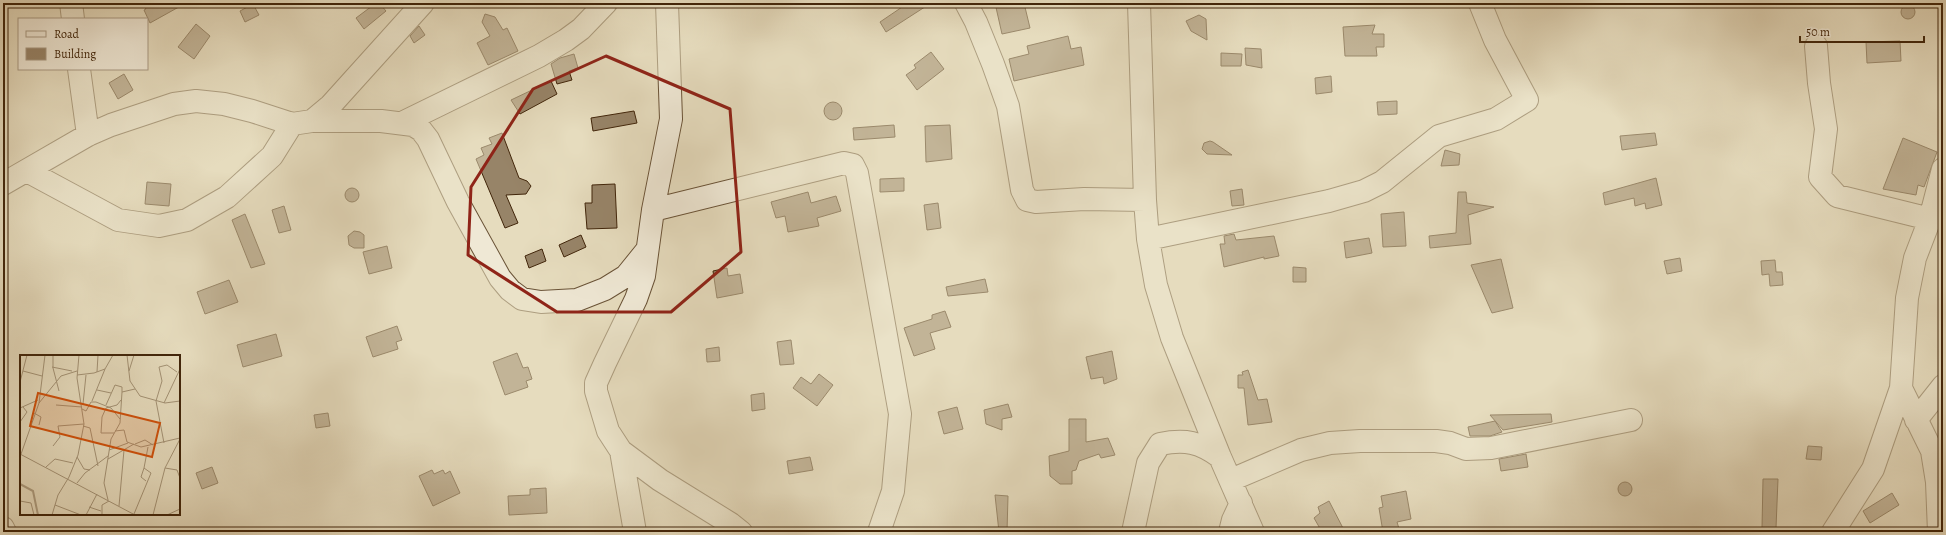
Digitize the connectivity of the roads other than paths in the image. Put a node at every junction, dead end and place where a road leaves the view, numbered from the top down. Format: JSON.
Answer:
{"nodes":[{"id":1,"x":71,"y":3,"type":"edge"},
{"id":2,"x":423,"y":3,"type":"edge"},
{"id":3,"x":606,"y":3,"type":"edge"},
{"id":4,"x":667,"y":3,"type":"edge"},
{"id":5,"x":966,"y":3,"type":"edge"},
{"id":6,"x":1139,"y":3,"type":"edge"},
{"id":7,"x":1480,"y":3,"type":"edge"},
{"id":8,"x":73,"y":18,"type":"edge"},
{"id":9,"x":1816,"y":46,"type":"dead end"},
{"id":10,"x":79,"y":70,"type":"edge"},
{"id":11,"x":302,"y":123,"type":"junction"},
{"id":12,"x":402,"y":123,"type":"junction"},
{"id":13,"x":88,"y":135,"type":"junction"},
{"id":14,"x":1943,"y":169,"type":"edge"},
{"id":15,"x":27,"y":171,"type":"junction"},
{"id":16,"x":3,"y":184,"type":"edge"},
{"id":17,"x":1145,"y":200,"type":"junction"},
{"id":18,"x":653,"y":210,"type":"junction"},
{"id":19,"x":1930,"y":218,"type":"junction"},
{"id":20,"x":1148,"y":238,"type":"junction"},
{"id":21,"x":647,"y":250,"type":"junction"},
{"id":22,"x":1943,"y":386,"type":"edge"},
{"id":23,"x":1901,"y":388,"type":"junction"},
{"id":24,"x":1631,"y":420,"type":"dead end"},
{"id":25,"x":1916,"y":420,"type":"junction"},
{"id":26,"x":621,"y":451,"type":"junction"},
{"id":27,"x":1220,"y":457,"type":"junction"},
{"id":28,"x":1231,"y":480,"type":"junction"},
{"id":29,"x":1241,"y":503,"type":"junction"},
{"id":30,"x":3,"y":528,"type":"edge"},
{"id":31,"x":5,"y":532,"type":"edge"},
{"id":32,"x":635,"y":532,"type":"edge"},
{"id":33,"x":741,"y":532,"type":"edge"},
{"id":34,"x":879,"y":532,"type":"edge"},
{"id":35,"x":1133,"y":532,"type":"edge"},
{"id":36,"x":1230,"y":532,"type":"edge"},
{"id":37,"x":1254,"y":532,"type":"edge"},
{"id":38,"x":1833,"y":532,"type":"edge"},
{"id":39,"x":1938,"y":532,"type":"edge"}],
"edges":[{"from":1,"to":8,"type":"street"},
{"from":2,"to":11,"type":"street"},
{"from":3,"to":12,"type":"street"},
{"from":4,"to":18,"type":"street"},
{"from":5,"to":17,"type":"street"},
{"from":6,"to":17,"type":"street"},
{"from":7,"to":20,"type":"street"},
{"from":9,"to":19,"type":"street"},
{"from":10,"to":13,"type":"street"},
{"from":11,"to":12,"type":"street"},
{"from":11,"to":13,"type":"street"},
{"from":11,"to":15,"type":"street"},
{"from":12,"to":21,"type":"street"},
{"from":13,"to":15,"type":"street"},
{"from":14,"to":19,"type":"street"},
{"from":15,"to":16,"type":"street"},
{"from":17,"to":20,"type":"street"},
{"from":18,"to":21,"type":"street"},
{"from":18,"to":34,"type":"street"},
{"from":19,"to":23,"type":"street"},
{"from":20,"to":27,"type":"street"},
{"from":21,"to":26,"type":"street"},
{"from":22,"to":25,"type":"street"},
{"from":23,"to":25,"type":"street"},
{"from":23,"to":38,"type":"street"},
{"from":24,"to":28,"type":"street"},
{"from":25,"to":39,"type":"street"},
{"from":26,"to":32,"type":"street"},
{"from":26,"to":33,"type":"street"},
{"from":27,"to":28,"type":"street"},
{"from":27,"to":35,"type":"street"},
{"from":28,"to":29,"type":"street"},
{"from":29,"to":36,"type":"street"},
{"from":29,"to":37,"type":"street"},
{"from":30,"to":31,"type":"street"}]}
